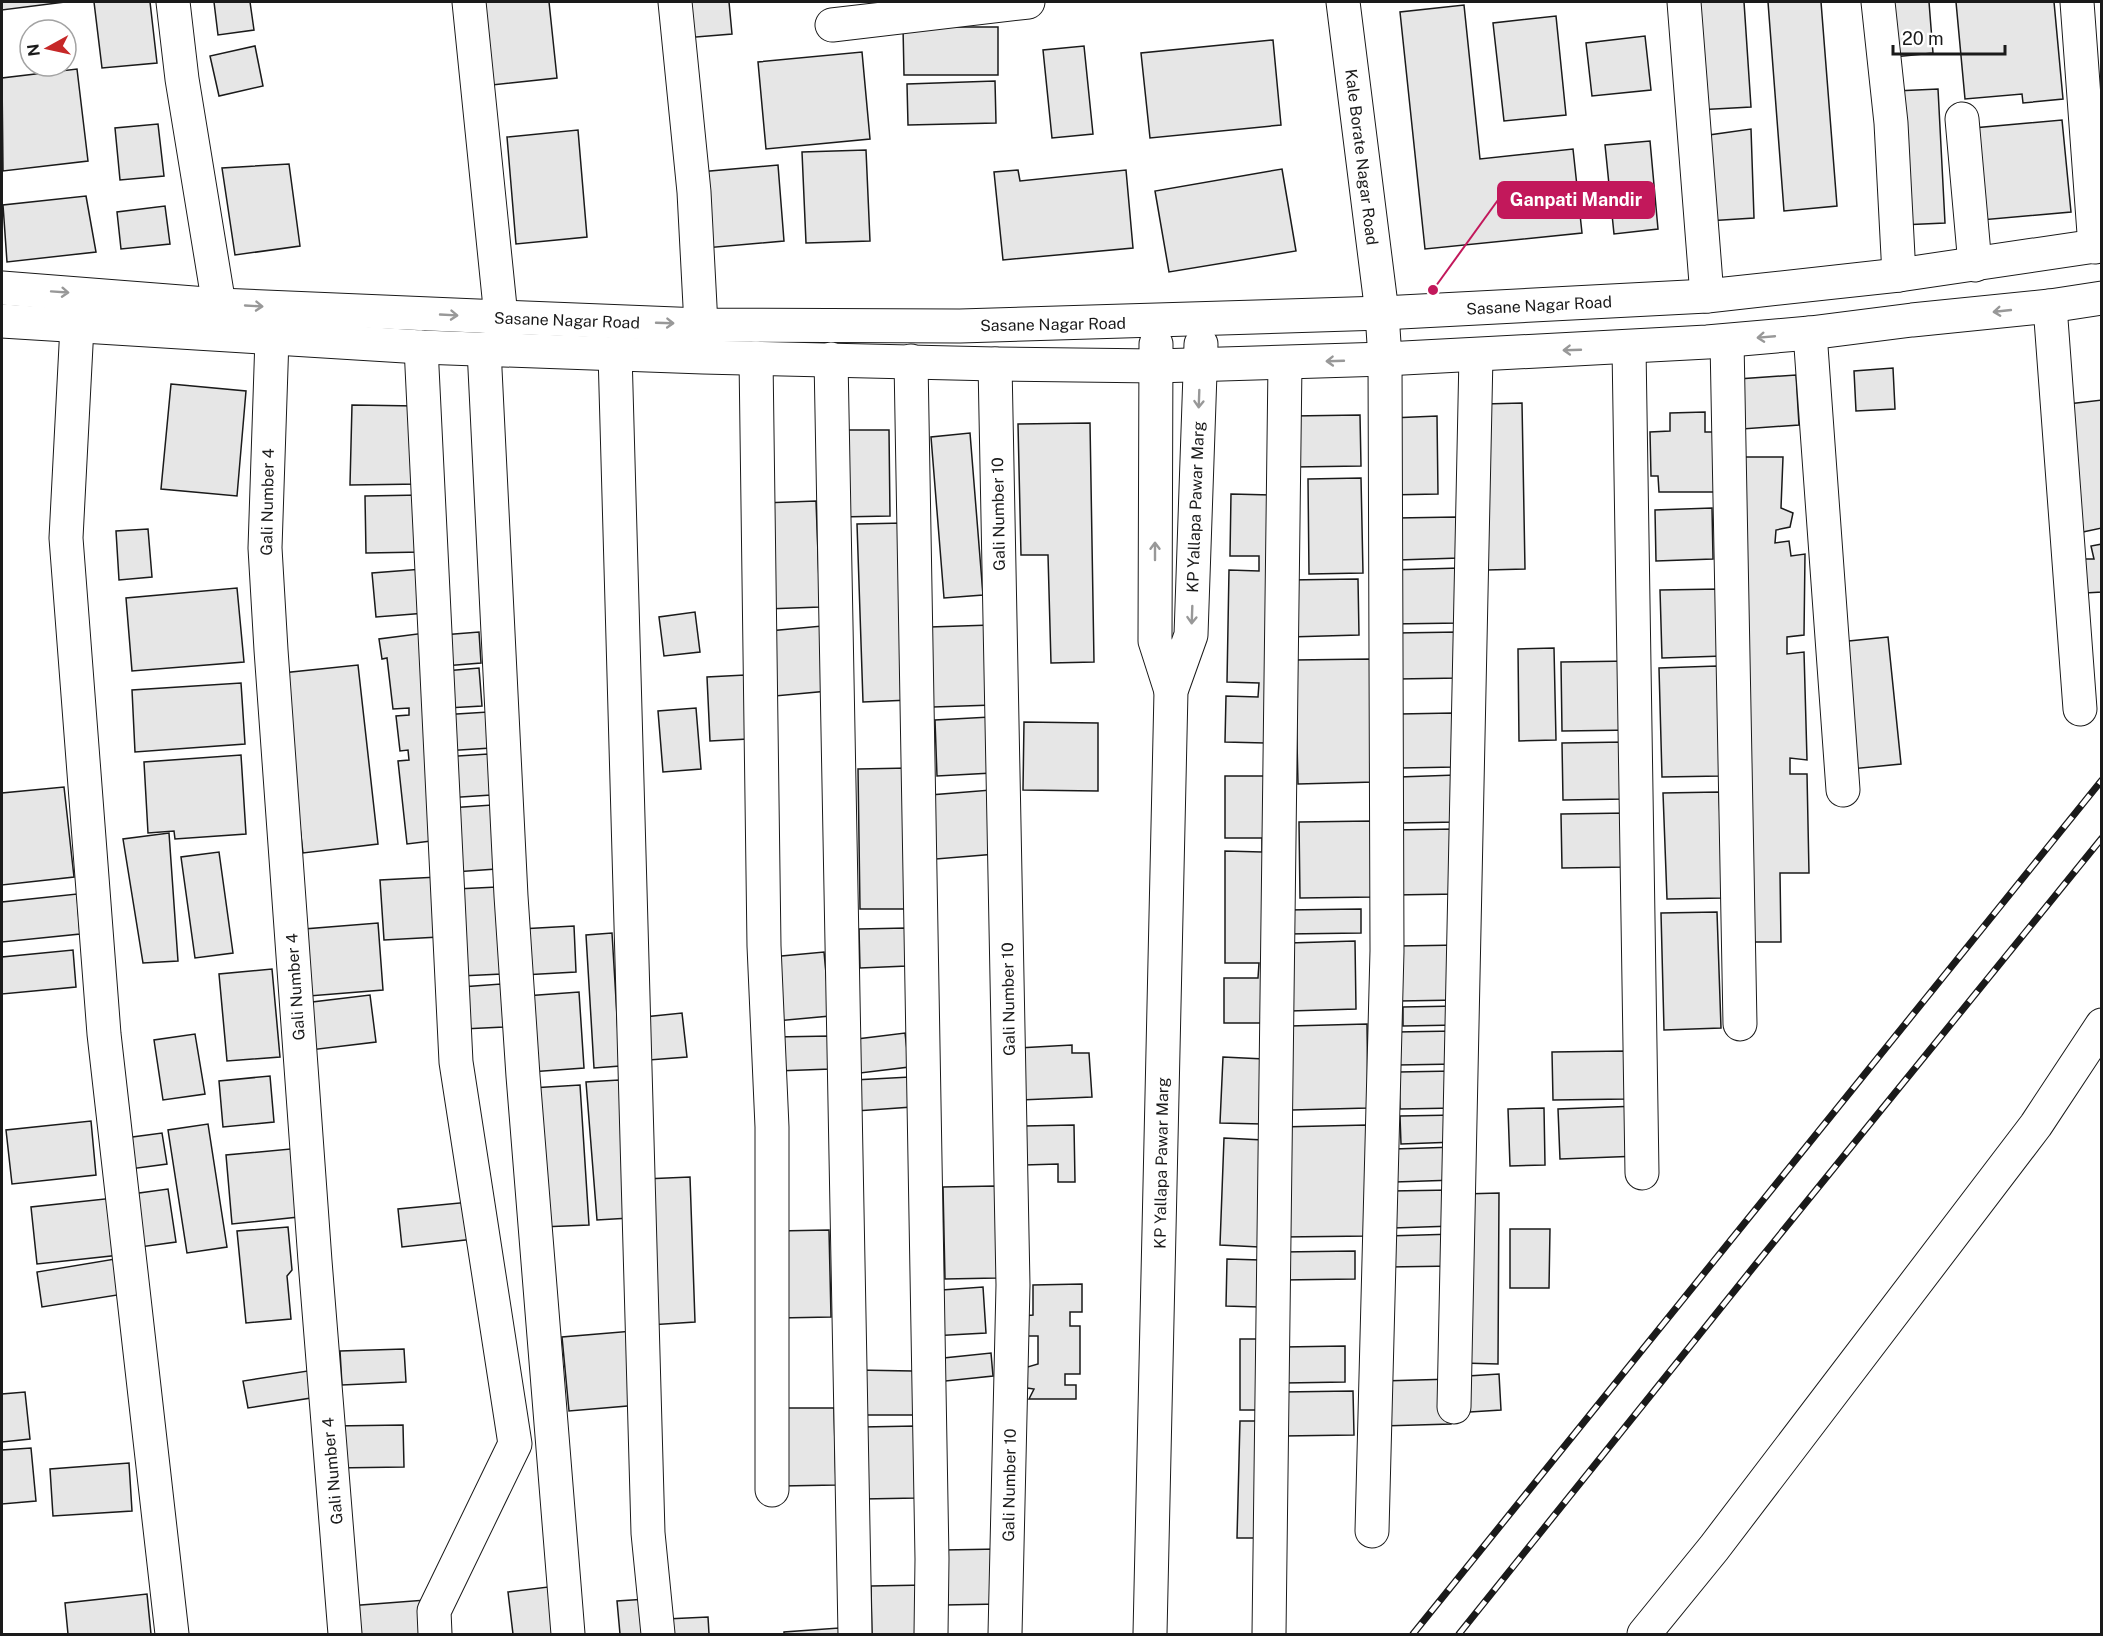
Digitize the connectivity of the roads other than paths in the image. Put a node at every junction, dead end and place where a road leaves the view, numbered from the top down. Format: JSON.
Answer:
{"nodes":[{"id":1,"x":173,"y":2,"type":"edge"},
{"id":2,"x":469,"y":2,"type":"edge"},
{"id":3,"x":675,"y":2,"type":"edge"},
{"id":4,"x":1028,"y":2,"type":"edge"},
{"id":5,"x":1343,"y":2,"type":"edge"},
{"id":6,"x":1684,"y":2,"type":"edge"},
{"id":7,"x":1878,"y":2,"type":"edge"},
{"id":8,"x":2077,"y":2,"type":"edge"},
{"id":9,"x":832,"y":25,"type":"dead end"},
{"id":10,"x":1962,"y":119,"type":"dead end"},
{"id":11,"x":2098,"y":246,"type":"edge"},
{"id":12,"x":1975,"y":265,"type":"junction"},
{"id":13,"x":1899,"y":275,"type":"junction"},
{"id":14,"x":2,"y":288,"type":"edge"},
{"id":15,"x":1707,"y":296,"type":"junction"},
{"id":16,"x":2102,"y":298,"type":"edge"},
{"id":17,"x":219,"y":304,"type":"junction"},
{"id":18,"x":2050,"y":306,"type":"junction"},
{"id":19,"x":1382,"y":313,"type":"junction"},
{"id":20,"x":501,"y":317,"type":"junction"},
{"id":21,"x":1202,"y":320,"type":"junction"},
{"id":22,"x":2,"y":321,"type":"edge"},
{"id":23,"x":1156,"y":321,"type":"junction"},
{"id":24,"x":701,"y":324,"type":"junction"},
{"id":25,"x":77,"y":326,"type":"junction"},
{"id":26,"x":1810,"y":333,"type":"junction"},
{"id":27,"x":272,"y":338,"type":"junction"},
{"id":28,"x":1727,"y":341,"type":"junction"},
{"id":29,"x":421,"y":347,"type":"junction"},
{"id":30,"x":1629,"y":348,"type":"junction"},
{"id":31,"x":493,"y":349,"type":"junction"},
{"id":32,"x":615,"y":353,"type":"junction"},
{"id":33,"x":1476,"y":355,"type":"junction"},
{"id":34,"x":756,"y":358,"type":"junction"},
{"id":35,"x":831,"y":359,"type":"junction"},
{"id":36,"x":1385,"y":359,"type":"junction"},
{"id":37,"x":911,"y":361,"type":"junction"},
{"id":38,"x":1284,"y":363,"type":"junction"},
{"id":39,"x":995,"y":364,"type":"junction"},
{"id":40,"x":1200,"y":364,"type":"junction"},
{"id":41,"x":1156,"y":366,"type":"junction"},
{"id":42,"x":2102,"y":681,"type":"edge"},
{"id":43,"x":1171,"y":691,"type":"junction"},
{"id":44,"x":1843,"y":790,"type":"dead end"},
{"id":45,"x":1740,"y":1024,"type":"dead end"},
{"id":46,"x":2102,"y":1025,"type":"edge"},
{"id":47,"x":1642,"y":1173,"type":"dead end"},
{"id":48,"x":1454,"y":1407,"type":"dead end"},
{"id":49,"x":772,"y":1490,"type":"dead end"},
{"id":50,"x":1372,"y":1531,"type":"dead end"},
{"id":51,"x":172,"y":1635,"type":"edge"},
{"id":52,"x":345,"y":1635,"type":"edge"},
{"id":53,"x":435,"y":1635,"type":"edge"},
{"id":54,"x":568,"y":1635,"type":"edge"},
{"id":55,"x":658,"y":1635,"type":"edge"},
{"id":56,"x":855,"y":1635,"type":"edge"},
{"id":57,"x":931,"y":1635,"type":"edge"},
{"id":58,"x":1005,"y":1635,"type":"edge"},
{"id":59,"x":1150,"y":1635,"type":"edge"},
{"id":60,"x":1269,"y":1635,"type":"edge"},
{"id":61,"x":1644,"y":1635,"type":"edge"}],
"edges":[{"from":1,"to":17,"type":"street"},
{"from":2,"to":20,"type":"street"},
{"from":3,"to":24,"type":"street"},
{"from":4,"to":9,"type":"street"},
{"from":5,"to":19,"type":"street","name":"Kale Borate Nagar Road"},
{"from":6,"to":15,"type":"street"},
{"from":7,"to":13,"type":"street"},
{"from":8,"to":11,"type":"street"},
{"from":10,"to":12,"type":"street"},
{"from":11,"to":12,"type":"street","name":"Sasane Nagar Road"},
{"from":12,"to":13,"type":"street","name":"Sasane Nagar Road"},
{"from":13,"to":15,"type":"street","name":"Sasane Nagar Road"},
{"from":14,"to":17,"type":"street","name":"Sasane Nagar Road","one_way":true},
{"from":15,"to":19,"type":"street","name":"Sasane Nagar Road"},
{"from":16,"to":18,"type":"street","name":"Sasane Nagar Road"},
{"from":17,"to":20,"type":"street","name":"Sasane Nagar Road","one_way":true},
{"from":18,"to":26,"type":"street","name":"Sasane Nagar Road","one_way":true},
{"from":18,"to":42,"type":"street"},
{"from":19,"to":21,"type":"street","name":"Sasane Nagar Road"},
{"from":19,"to":36,"type":"street","name":"Kale Borate Nagar Road"},
{"from":20,"to":24,"type":"street","name":"Sasane Nagar Road","one_way":true},
{"from":20,"to":31,"type":"street"},
{"from":21,"to":23,"type":"street","name":"Sasane Nagar Road"},
{"from":21,"to":40,"type":"street","name":"KP Yallapa Pawar Marg"},
{"from":22,"to":25,"type":"street","name":"Sasane Nagar Road"},
{"from":23,"to":24,"type":"street","name":"Sasane Nagar Road"},
{"from":23,"to":41,"type":"street","name":"KP Yallapa Pawar Marg"},
{"from":25,"to":27,"type":"street","name":"Sasane Nagar Road"},
{"from":25,"to":51,"type":"street"},
{"from":26,"to":28,"type":"street","name":"Sasane Nagar Road","one_way":true},
{"from":26,"to":44,"type":"street"},
{"from":27,"to":29,"type":"street","name":"Sasane Nagar Road"},
{"from":27,"to":52,"type":"street","name":"Gali Number 4"},
{"from":28,"to":30,"type":"street","name":"Sasane Nagar Road"},
{"from":28,"to":45,"type":"street"},
{"from":29,"to":31,"type":"street","name":"Sasane Nagar Road"},
{"from":29,"to":53,"type":"street"},
{"from":30,"to":33,"type":"street","name":"Sasane Nagar Road","one_way":true},
{"from":30,"to":47,"type":"street"},
{"from":31,"to":32,"type":"street","name":"Sasane Nagar Road"},
{"from":31,"to":54,"type":"street"},
{"from":32,"to":34,"type":"street","name":"Sasane Nagar Road"},
{"from":32,"to":55,"type":"street"},
{"from":33,"to":36,"type":"street","name":"Sasane Nagar Road"},
{"from":33,"to":48,"type":"street"},
{"from":34,"to":35,"type":"street","name":"Sasane Nagar Road"},
{"from":34,"to":49,"type":"street"},
{"from":35,"to":37,"type":"street","name":"Sasane Nagar Road"},
{"from":35,"to":56,"type":"street"},
{"from":36,"to":38,"type":"street","name":"Sasane Nagar Road","one_way":true},
{"from":36,"to":50,"type":"street","name":"Kale Borate Nagar Road"},
{"from":37,"to":39,"type":"street","name":"Sasane Nagar Road"},
{"from":37,"to":57,"type":"street"},
{"from":38,"to":40,"type":"street","name":"Sasane Nagar Road"},
{"from":38,"to":60,"type":"street"},
{"from":39,"to":41,"type":"street","name":"Sasane Nagar Road"},
{"from":39,"to":58,"type":"street","name":"Gali Number 10"},
{"from":40,"to":41,"type":"street","name":"Sasane Nagar Road"},
{"from":40,"to":43,"type":"street","name":"KP Yallapa Pawar Marg","one_way":true},
{"from":43,"to":41,"type":"street","name":"KP Yallapa Pawar Marg","one_way":true},
{"from":43,"to":59,"type":"street","name":"KP Yallapa Pawar Marg"},
{"from":46,"to":61,"type":"street"}]}
